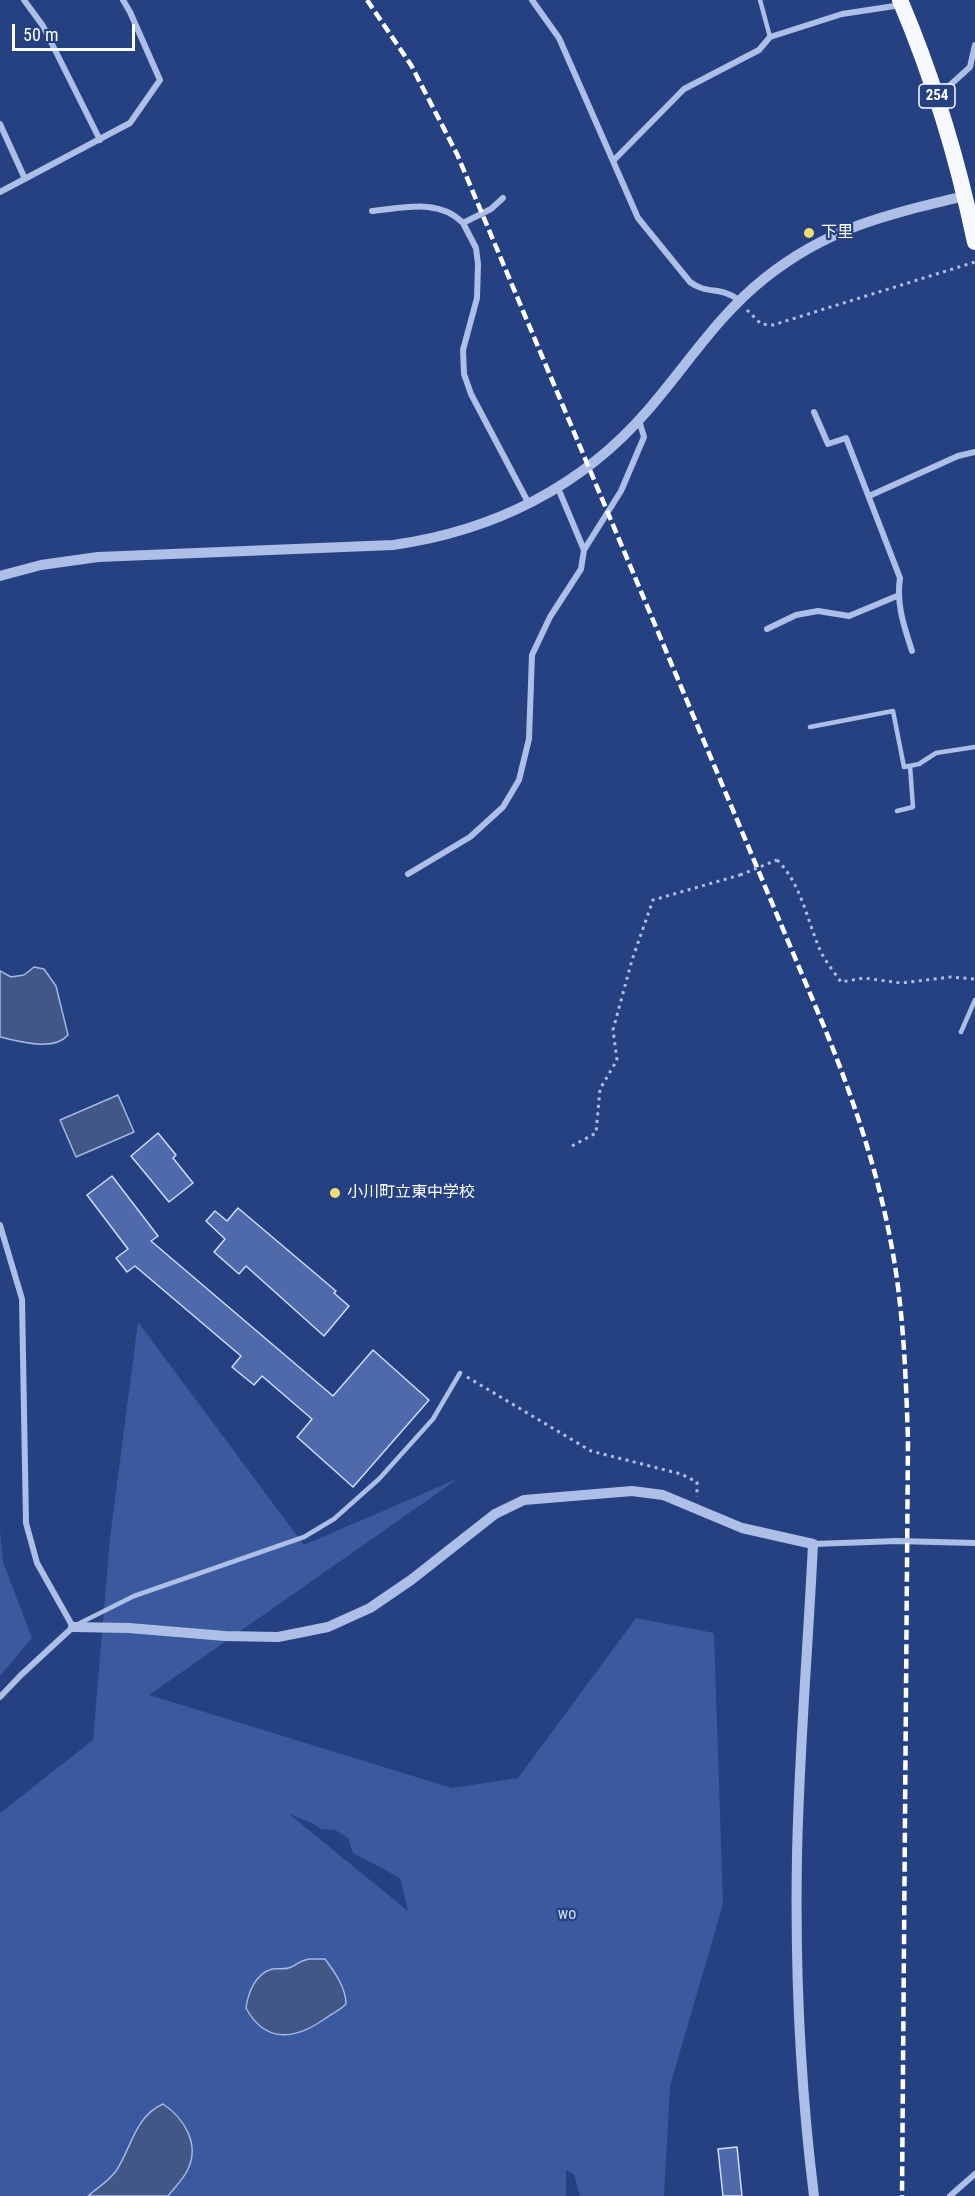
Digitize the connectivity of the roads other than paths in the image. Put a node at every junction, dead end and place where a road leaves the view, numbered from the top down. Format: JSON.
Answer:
{"nodes":[{"id":1,"x":24,"y":0,"type":"edge"},
{"id":2,"x":123,"y":0,"type":"edge"},
{"id":3,"x":532,"y":0,"type":"edge"},
{"id":4,"x":760,"y":0,"type":"edge"},
{"id":5,"x":901,"y":3,"type":"edge"},
{"id":6,"x":770,"y":37,"type":"junction"},
{"id":7,"x":975,"y":45,"type":"edge"},
{"id":8,"x":937,"y":96,"type":"junction"},
{"id":9,"x":0,"y":124,"type":"edge"},
{"id":10,"x":100,"y":140,"type":"junction"},
{"id":11,"x":612,"y":161,"type":"junction"},
{"id":12,"x":25,"y":179,"type":"junction"},
{"id":13,"x":0,"y":192,"type":"edge"},
{"id":14,"x":965,"y":196,"type":"junction"},
{"id":15,"x":503,"y":198,"type":"dead end"},
{"id":16,"x":372,"y":211,"type":"dead end"},
{"id":17,"x":463,"y":223,"type":"junction"},
{"id":18,"x":975,"y":242,"type":"edge"},
{"id":19,"x":739,"y":300,"type":"junction"},
{"id":20,"x":814,"y":412,"type":"dead end"},
{"id":21,"x":639,"y":420,"type":"junction"},
{"id":22,"x":975,"y":452,"type":"edge"},
{"id":23,"x":558,"y":488,"type":"junction"},
{"id":24,"x":869,"y":496,"type":"junction"},
{"id":25,"x":530,"y":504,"type":"junction"},
{"id":26,"x":584,"y":550,"type":"junction"},
{"id":27,"x":0,"y":576,"type":"edge"},
{"id":28,"x":897,"y":596,"type":"junction"},
{"id":29,"x":767,"y":629,"type":"dead end"},
{"id":30,"x":912,"y":651,"type":"dead end"},
{"id":31,"x":810,"y":727,"type":"dead end"},
{"id":32,"x":975,"y":747,"type":"edge"},
{"id":33,"x":910,"y":766,"type":"junction"},
{"id":34,"x":897,"y":811,"type":"dead end"},
{"id":35,"x":408,"y":874,"type":"dead end"},
{"id":36,"x":975,"y":1000,"type":"edge"},
{"id":37,"x":961,"y":1032,"type":"dead end"},
{"id":38,"x":0,"y":1225,"type":"edge"},
{"id":39,"x":460,"y":1373,"type":"road end"},
{"id":40,"x":975,"y":1543,"type":"edge"},
{"id":41,"x":813,"y":1544,"type":"junction"},
{"id":42,"x":73,"y":1627,"type":"junction"},
{"id":43,"x":0,"y":1697,"type":"edge"},
{"id":44,"x":975,"y":2174,"type":"edge"},
{"id":45,"x":814,"y":2196,"type":"edge"},
{"id":46,"x":950,"y":2196,"type":"edge"}],
"edges":[{"from":1,"to":10,"type":"street"},
{"from":2,"to":10,"type":"street"},
{"from":3,"to":11,"type":"street"},
{"from":4,"to":6,"type":"lane"},
{"from":5,"to":6,"type":"street"},
{"from":5,"to":8,"type":"highway","number":"254"},
{"from":6,"to":11,"type":"street"},
{"from":7,"to":8,"type":"street"},
{"from":8,"to":14,"type":"highway","number":"254"},
{"from":9,"to":12,"type":"street"},
{"from":10,"to":12,"type":"street"},
{"from":11,"to":19,"type":"street"},
{"from":12,"to":13,"type":"street"},
{"from":14,"to":18,"type":"highway","number":"254"},
{"from":14,"to":19,"type":"street"},
{"from":15,"to":17,"type":"street"},
{"from":16,"to":17,"type":"street"},
{"from":17,"to":25,"type":"street"},
{"from":19,"to":21,"type":"street"},
{"from":20,"to":24,"type":"street"},
{"from":21,"to":23,"type":"street"},
{"from":21,"to":26,"type":"street"},
{"from":22,"to":24,"type":"street"},
{"from":23,"to":25,"type":"street"},
{"from":23,"to":26,"type":"street"},
{"from":24,"to":28,"type":"street"},
{"from":25,"to":27,"type":"street"},
{"from":26,"to":35,"type":"street"},
{"from":28,"to":29,"type":"street"},
{"from":28,"to":30,"type":"street"},
{"from":31,"to":33,"type":"lane"},
{"from":32,"to":33,"type":"lane"},
{"from":33,"to":34,"type":"lane"},
{"from":36,"to":37,"type":"lane"},
{"from":38,"to":42,"type":"street"},
{"from":39,"to":42,"type":"lane"},
{"from":40,"to":41,"type":"street"},
{"from":41,"to":42,"type":"street"},
{"from":41,"to":45,"type":"street"},
{"from":42,"to":43,"type":"street"},
{"from":44,"to":46,"type":"street"}]}
